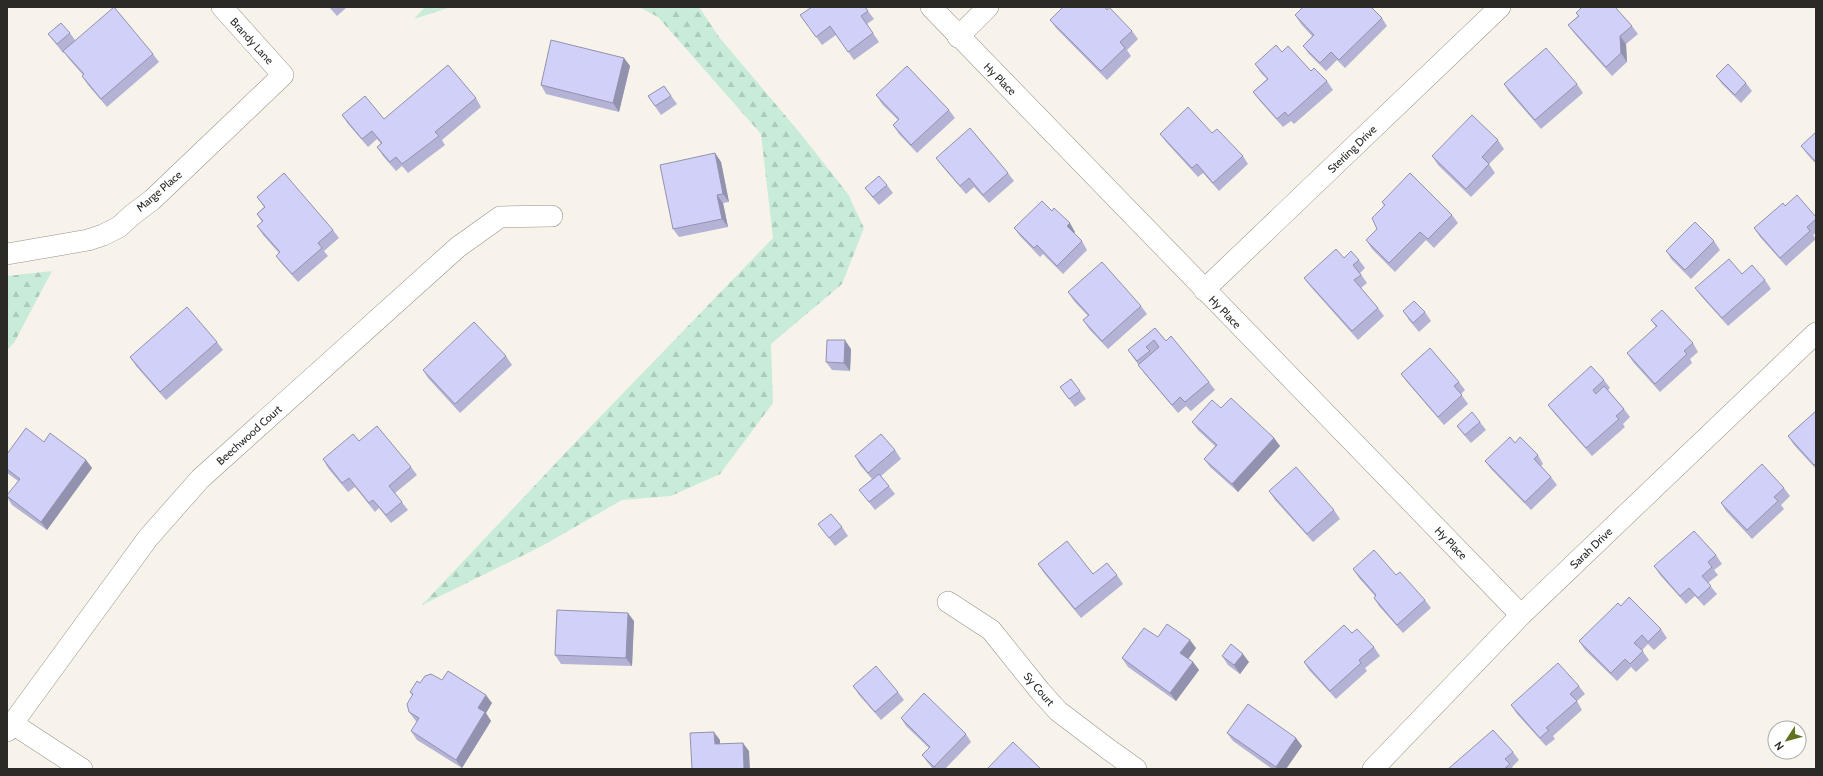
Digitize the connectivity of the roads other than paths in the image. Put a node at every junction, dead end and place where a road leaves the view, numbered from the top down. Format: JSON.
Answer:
{"nodes":[{"id":1,"x":222,"y":7,"type":"edge"},
{"id":2,"x":930,"y":7,"type":"edge"},
{"id":3,"x":988,"y":7,"type":"edge"},
{"id":4,"x":1500,"y":7,"type":"edge"},
{"id":5,"x":958,"y":37,"type":"junction"},
{"id":6,"x":283,"y":75,"type":"joint"},
{"id":7,"x":552,"y":216,"type":"dead end"},
{"id":8,"x":7,"y":254,"type":"edge"},
{"id":9,"x":1204,"y":290,"type":"junction"},
{"id":10,"x":1816,"y":333,"type":"edge"},
{"id":11,"x":948,"y":602,"type":"dead end"},
{"id":12,"x":1521,"y":615,"type":"junction"},
{"id":13,"x":10,"y":728,"type":"edge"},
{"id":14,"x":82,"y":769,"type":"edge"},
{"id":15,"x":1136,"y":769,"type":"edge"},
{"id":16,"x":1373,"y":769,"type":"edge"}],
"edges":[{"from":1,"to":6,"type":"street","name":"Brandy Lane"},
{"from":2,"to":5,"type":"street","name":"Hy Place"},
{"from":3,"to":5,"type":"street"},
{"from":4,"to":9,"type":"street","name":"Sterling Drive"},
{"from":5,"to":9,"type":"street","name":"Hy Place"},
{"from":6,"to":8,"type":"street","name":"Marge Place"},
{"from":7,"to":13,"type":"street","name":"Beechwood Court"},
{"from":9,"to":12,"type":"street","name":"Hy Place"},
{"from":10,"to":12,"type":"street","name":"Sarah Drive"},
{"from":11,"to":15,"type":"street","name":"Sy Court"},
{"from":12,"to":16,"type":"street","name":"Sarah Drive"},
{"from":13,"to":14,"type":"street"}]}
